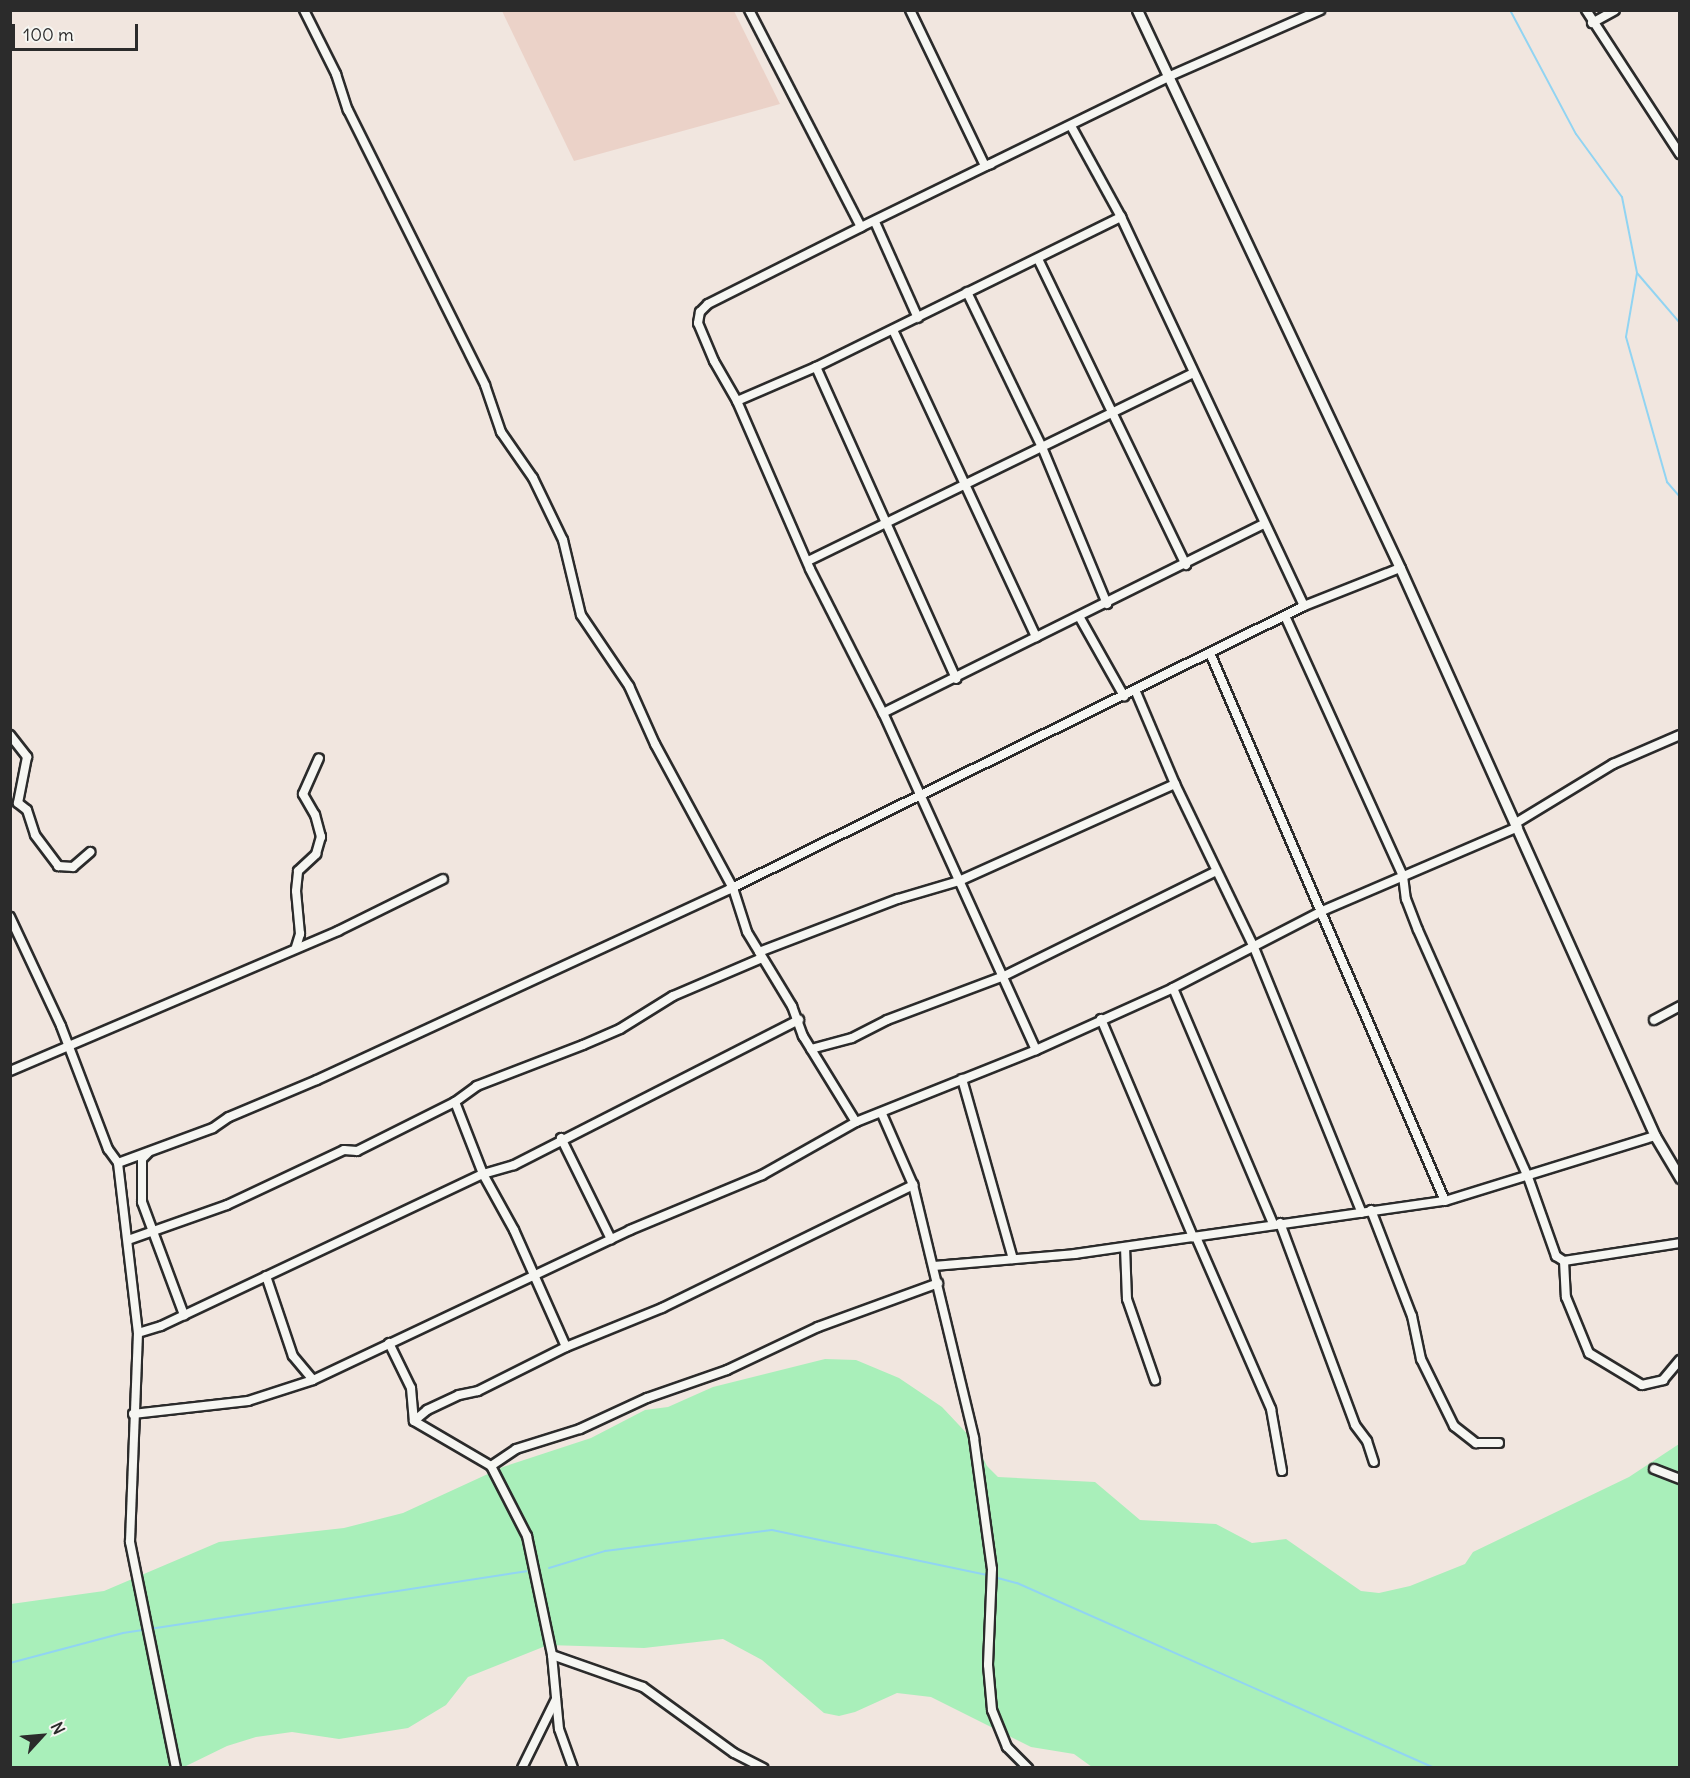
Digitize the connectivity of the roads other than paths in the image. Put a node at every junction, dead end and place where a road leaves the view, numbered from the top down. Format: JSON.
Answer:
{"nodes":[{"id":1,"x":304,"y":10,"type":"edge"},
{"id":2,"x":749,"y":10,"type":"edge"},
{"id":3,"x":910,"y":10,"type":"edge"},
{"id":4,"x":1137,"y":10,"type":"edge"},
{"id":5,"x":1320,"y":10,"type":"edge"},
{"id":6,"x":1586,"y":10,"type":"edge"},
{"id":7,"x":1615,"y":10,"type":"edge"},
{"id":8,"x":1592,"y":22,"type":"junction"},
{"id":9,"x":1170,"y":76,"type":"junction"},
{"id":10,"x":1071,"y":126,"type":"junction"},
{"id":11,"x":1680,"y":154,"type":"edge"},
{"id":12,"x":992,"y":164,"type":"junction"},
{"id":13,"x":1121,"y":217,"type":"junction"},
{"id":14,"x":875,"y":222,"type":"junction"},
{"id":15,"x":861,"y":227,"type":"junction"},
{"id":16,"x":1038,"y":259,"type":"junction"},
{"id":17,"x":967,"y":292,"type":"junction"},
{"id":18,"x":918,"y":318,"type":"junction"},
{"id":19,"x":893,"y":330,"type":"junction"},
{"id":20,"x":816,"y":367,"type":"junction"},
{"id":21,"x":1193,"y":373,"type":"junction"},
{"id":22,"x":736,"y":401,"type":"junction"},
{"id":23,"x":1113,"y":415,"type":"junction"},
{"id":24,"x":1042,"y":447,"type":"junction"},
{"id":25,"x":963,"y":486,"type":"junction"},
{"id":26,"x":889,"y":524,"type":"junction"},
{"id":27,"x":1263,"y":524,"type":"junction"},
{"id":28,"x":808,"y":561,"type":"junction"},
{"id":29,"x":1186,"y":565,"type":"junction"},
{"id":30,"x":1400,"y":568,"type":"junction"},
{"id":31,"x":1107,"y":604,"type":"junction"},
{"id":32,"x":1304,"y":606,"type":"junction"},
{"id":33,"x":1285,"y":616,"type":"junction"},
{"id":34,"x":1080,"y":618,"type":"junction"},
{"id":35,"x":1036,"y":636,"type":"junction"},
{"id":36,"x":1210,"y":653,"type":"junction"},
{"id":37,"x":956,"y":679,"type":"junction"},
{"id":38,"x":1136,"y":692,"type":"junction"},
{"id":39,"x":1124,"y":696,"type":"junction"},
{"id":40,"x":883,"y":713,"type":"junction"},
{"id":41,"x":10,"y":735,"type":"edge"},
{"id":42,"x":1680,"y":735,"type":"edge"},
{"id":43,"x":319,"y":758,"type":"dead end"},
{"id":44,"x":1175,"y":784,"type":"junction"},
{"id":45,"x":918,"y":795,"type":"junction"},
{"id":46,"x":1517,"y":825,"type":"junction"},
{"id":47,"x":90,"y":852,"type":"dead end"},
{"id":48,"x":1216,"y":871,"type":"junction"},
{"id":49,"x":1402,"y":876,"type":"junction"},
{"id":50,"x":443,"y":879,"type":"dead end"},
{"id":51,"x":959,"y":881,"type":"junction"},
{"id":52,"x":734,"y":888,"type":"junction"},
{"id":53,"x":1322,"y":911,"type":"junction"},
{"id":54,"x":10,"y":917,"type":"edge"},
{"id":55,"x":1253,"y":945,"type":"junction"},
{"id":56,"x":296,"y":947,"type":"junction"},
{"id":57,"x":761,"y":955,"type":"junction"},
{"id":58,"x":1004,"y":976,"type":"junction"},
{"id":59,"x":1173,"y":988,"type":"junction"},
{"id":60,"x":1680,"y":1006,"type":"edge"},
{"id":61,"x":1101,"y":1019,"type":"junction"},
{"id":62,"x":799,"y":1020,"type":"junction"},
{"id":63,"x":1654,"y":1020,"type":"dead end"},
{"id":64,"x":68,"y":1045,"type":"junction"},
{"id":65,"x":811,"y":1049,"type":"junction"},
{"id":66,"x":1036,"y":1050,"type":"junction"},
{"id":67,"x":10,"y":1071,"type":"edge"},
{"id":68,"x":962,"y":1080,"type":"junction"},
{"id":69,"x":455,"y":1102,"type":"junction"},
{"id":70,"x":882,"y":1114,"type":"junction"},
{"id":71,"x":856,"y":1122,"type":"junction"},
{"id":72,"x":1655,"y":1136,"type":"junction"},
{"id":73,"x":561,"y":1138,"type":"junction"},
{"id":74,"x":152,"y":1150,"type":"junction"},
{"id":75,"x":118,"y":1162,"type":"junction"},
{"id":76,"x":483,"y":1174,"type":"junction"},
{"id":77,"x":1528,"y":1177,"type":"junction"},
{"id":78,"x":1680,"y":1178,"type":"edge"},
{"id":79,"x":913,"y":1185,"type":"junction"},
{"id":80,"x":1445,"y":1201,"type":"junction"},
{"id":81,"x":1371,"y":1210,"type":"junction"},
{"id":82,"x":1362,"y":1213,"type":"junction"},
{"id":83,"x":1277,"y":1224,"type":"junction"},
{"id":84,"x":153,"y":1232,"type":"junction"},
{"id":85,"x":1195,"y":1237,"type":"junction"},
{"id":86,"x":611,"y":1239,"type":"junction"},
{"id":87,"x":128,"y":1240,"type":"junction"},
{"id":88,"x":1680,"y":1243,"type":"edge"},
{"id":89,"x":1125,"y":1247,"type":"junction"},
{"id":90,"x":1013,"y":1259,"type":"junction"},
{"id":91,"x":1564,"y":1261,"type":"junction"},
{"id":92,"x":935,"y":1266,"type":"junction"},
{"id":93,"x":535,"y":1275,"type":"junction"},
{"id":94,"x":266,"y":1276,"type":"junction"},
{"id":95,"x":938,"y":1283,"type":"junction"},
{"id":96,"x":184,"y":1315,"type":"junction"},
{"id":97,"x":138,"y":1333,"type":"junction"},
{"id":98,"x":389,"y":1343,"type":"junction"},
{"id":99,"x":566,"y":1347,"type":"junction"},
{"id":100,"x":1680,"y":1359,"type":"edge"},
{"id":101,"x":314,"y":1380,"type":"junction"},
{"id":102,"x":1155,"y":1380,"type":"dead end"},
{"id":103,"x":133,"y":1414,"type":"junction"},
{"id":104,"x":414,"y":1421,"type":"junction"},
{"id":105,"x":1498,"y":1443,"type":"dead end"},
{"id":106,"x":1374,"y":1462,"type":"dead end"},
{"id":107,"x":491,"y":1466,"type":"junction"},
{"id":108,"x":1654,"y":1469,"type":"dead end"},
{"id":109,"x":1282,"y":1472,"type":"dead end"},
{"id":110,"x":1680,"y":1479,"type":"edge"},
{"id":111,"x":552,"y":1655,"type":"junction"},
{"id":112,"x":557,"y":1698,"type":"junction"},
{"id":113,"x":176,"y":1767,"type":"edge"},
{"id":114,"x":522,"y":1767,"type":"edge"},
{"id":115,"x":573,"y":1767,"type":"edge"},
{"id":116,"x":763,"y":1767,"type":"edge"},
{"id":117,"x":1028,"y":1767,"type":"edge"}],
"edges":[{"from":1,"to":52,"type":"street"},
{"from":2,"to":15,"type":"street"},
{"from":3,"to":12,"type":"street"},
{"from":4,"to":9,"type":"street"},
{"from":5,"to":9,"type":"street"},
{"from":6,"to":8,"type":"street"},
{"from":7,"to":8,"type":"street"},
{"from":8,"to":11,"type":"street"},
{"from":9,"to":10,"type":"street"},
{"from":9,"to":30,"type":"street"},
{"from":10,"to":12,"type":"street"},
{"from":10,"to":13,"type":"street"},
{"from":12,"to":14,"type":"street"},
{"from":13,"to":16,"type":"street"},
{"from":13,"to":21,"type":"street"},
{"from":14,"to":15,"type":"street"},
{"from":14,"to":18,"type":"street"},
{"from":15,"to":22,"type":"street"},
{"from":16,"to":17,"type":"street"},
{"from":16,"to":23,"type":"street"},
{"from":17,"to":18,"type":"street"},
{"from":17,"to":24,"type":"street"},
{"from":18,"to":19,"type":"street"},
{"from":19,"to":20,"type":"street"},
{"from":19,"to":25,"type":"street"},
{"from":20,"to":22,"type":"street"},
{"from":20,"to":26,"type":"street"},
{"from":21,"to":23,"type":"street"},
{"from":21,"to":27,"type":"street"},
{"from":22,"to":28,"type":"street"},
{"from":23,"to":24,"type":"street"},
{"from":23,"to":29,"type":"street"},
{"from":24,"to":25,"type":"street"},
{"from":24,"to":31,"type":"street"},
{"from":25,"to":26,"type":"street"},
{"from":25,"to":35,"type":"street"},
{"from":26,"to":28,"type":"street"},
{"from":26,"to":37,"type":"street"},
{"from":27,"to":29,"type":"street"},
{"from":27,"to":32,"type":"street"},
{"from":28,"to":40,"type":"street"},
{"from":29,"to":31,"type":"street"},
{"from":30,"to":32,"type":"street"},
{"from":30,"to":46,"type":"street"},
{"from":31,"to":34,"type":"street"},
{"from":32,"to":33,"type":"street"},
{"from":33,"to":36,"type":"street"},
{"from":33,"to":49,"type":"street"},
{"from":34,"to":35,"type":"street"},
{"from":34,"to":39,"type":"street"},
{"from":35,"to":37,"type":"street"},
{"from":36,"to":38,"type":"street"},
{"from":36,"to":53,"type":"street"},
{"from":37,"to":40,"type":"street"},
{"from":38,"to":39,"type":"street"},
{"from":38,"to":44,"type":"street"},
{"from":39,"to":45,"type":"street"},
{"from":40,"to":45,"type":"street"},
{"from":41,"to":47,"type":"street"},
{"from":42,"to":46,"type":"street"},
{"from":43,"to":56,"type":"street"},
{"from":44,"to":48,"type":"street"},
{"from":44,"to":51,"type":"street"},
{"from":45,"to":51,"type":"street"},
{"from":45,"to":52,"type":"street"},
{"from":46,"to":49,"type":"street"},
{"from":46,"to":72,"type":"street"},
{"from":48,"to":55,"type":"street"},
{"from":48,"to":58,"type":"street"},
{"from":49,"to":53,"type":"street"},
{"from":49,"to":77,"type":"street"},
{"from":50,"to":56,"type":"street"},
{"from":51,"to":57,"type":"street"},
{"from":51,"to":58,"type":"street"},
{"from":52,"to":57,"type":"street"},
{"from":52,"to":74,"type":"street"},
{"from":53,"to":55,"type":"street"},
{"from":53,"to":80,"type":"street"},
{"from":54,"to":64,"type":"street"},
{"from":55,"to":59,"type":"street"},
{"from":55,"to":82,"type":"street"},
{"from":56,"to":64,"type":"street"},
{"from":57,"to":62,"type":"street"},
{"from":57,"to":69,"type":"street"},
{"from":58,"to":65,"type":"street"},
{"from":58,"to":66,"type":"street"},
{"from":59,"to":61,"type":"street"},
{"from":59,"to":83,"type":"street"},
{"from":60,"to":63,"type":"street"},
{"from":61,"to":66,"type":"street"},
{"from":61,"to":85,"type":"street"},
{"from":62,"to":65,"type":"street"},
{"from":62,"to":73,"type":"street"},
{"from":64,"to":67,"type":"street"},
{"from":64,"to":75,"type":"street"},
{"from":65,"to":71,"type":"street"},
{"from":66,"to":68,"type":"street"},
{"from":68,"to":70,"type":"street"},
{"from":68,"to":90,"type":"street"},
{"from":69,"to":76,"type":"street"},
{"from":69,"to":84,"type":"street"},
{"from":70,"to":71,"type":"street"},
{"from":70,"to":79,"type":"street"},
{"from":71,"to":86,"type":"street"},
{"from":72,"to":77,"type":"street"},
{"from":72,"to":78,"type":"street"},
{"from":73,"to":76,"type":"street"},
{"from":73,"to":86,"type":"street"},
{"from":74,"to":75,"type":"street"},
{"from":74,"to":84,"type":"street"},
{"from":75,"to":87,"type":"street"},
{"from":76,"to":93,"type":"street"},
{"from":76,"to":94,"type":"street"},
{"from":77,"to":80,"type":"street"},
{"from":77,"to":91,"type":"street"},
{"from":79,"to":92,"type":"street"},
{"from":79,"to":99,"type":"street"},
{"from":80,"to":81,"type":"street"},
{"from":81,"to":82,"type":"street"},
{"from":81,"to":105,"type":"street"},
{"from":82,"to":83,"type":"street"},
{"from":83,"to":85,"type":"street"},
{"from":83,"to":106,"type":"street"},
{"from":84,"to":87,"type":"street"},
{"from":84,"to":96,"type":"street"},
{"from":85,"to":89,"type":"street"},
{"from":85,"to":109,"type":"street"},
{"from":86,"to":93,"type":"street"},
{"from":87,"to":97,"type":"street"},
{"from":88,"to":91,"type":"street"},
{"from":89,"to":90,"type":"street"},
{"from":89,"to":102,"type":"street"},
{"from":90,"to":92,"type":"street"},
{"from":91,"to":100,"type":"street"},
{"from":92,"to":95,"type":"street"},
{"from":93,"to":98,"type":"street"},
{"from":93,"to":99,"type":"street"},
{"from":94,"to":96,"type":"street"},
{"from":94,"to":101,"type":"street"},
{"from":95,"to":107,"type":"street"},
{"from":95,"to":117,"type":"street"},
{"from":96,"to":97,"type":"street"},
{"from":97,"to":103,"type":"street"},
{"from":98,"to":101,"type":"street"},
{"from":98,"to":104,"type":"street"},
{"from":99,"to":104,"type":"street"},
{"from":101,"to":103,"type":"street"},
{"from":103,"to":113,"type":"street"},
{"from":104,"to":107,"type":"street"},
{"from":107,"to":111,"type":"street"},
{"from":108,"to":110,"type":"street"},
{"from":111,"to":112,"type":"street"},
{"from":111,"to":116,"type":"street"},
{"from":112,"to":114,"type":"street"},
{"from":112,"to":115,"type":"street"}]}
